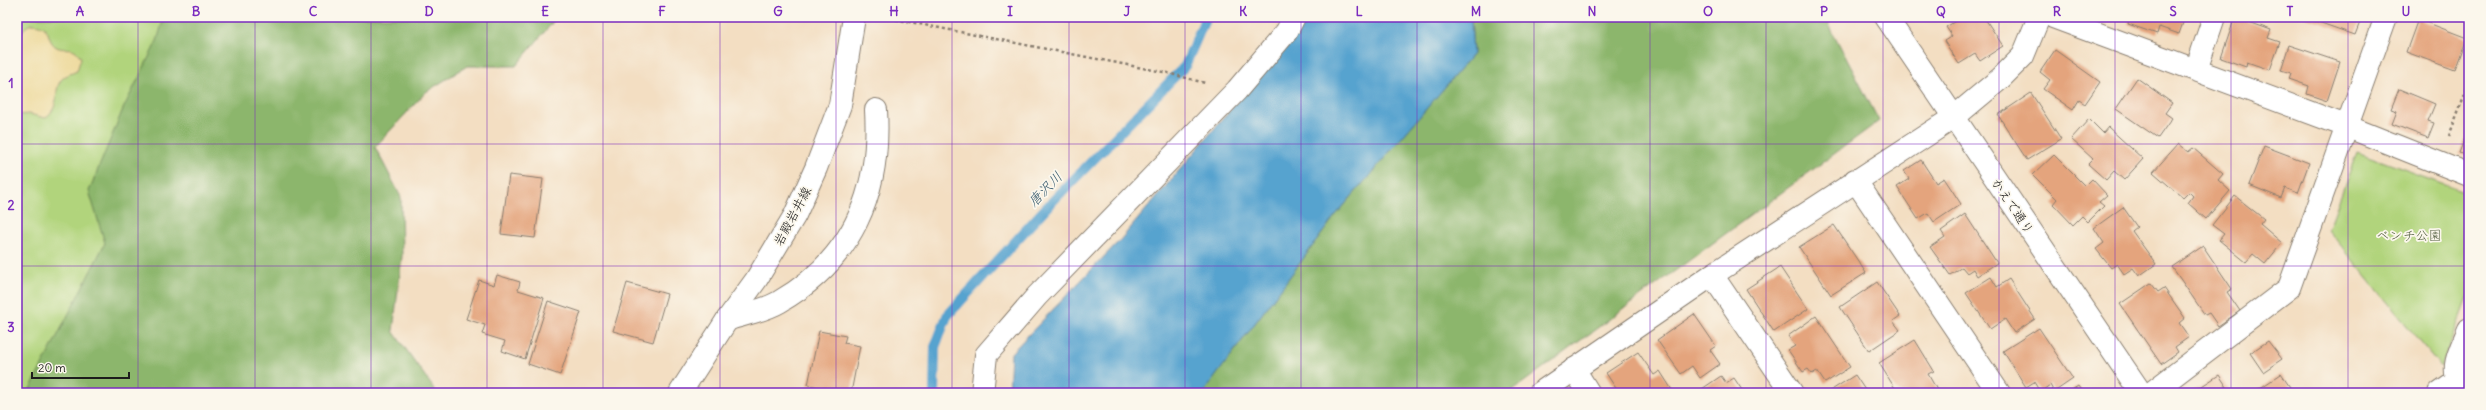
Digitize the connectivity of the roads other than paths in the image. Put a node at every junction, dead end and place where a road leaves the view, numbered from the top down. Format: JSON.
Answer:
{"nodes":[{"id":1,"x":854,"y":17,"type":"edge"},
{"id":2,"x":1294,"y":17,"type":"edge"},
{"id":3,"x":1886,"y":17,"type":"edge"},
{"id":4,"x":2039,"y":17,"type":"edge"},
{"id":5,"x":2053,"y":17,"type":"edge"},
{"id":6,"x":2214,"y":17,"type":"edge"},
{"id":7,"x":2386,"y":17,"type":"edge"},
{"id":8,"x":2196,"y":70,"type":"junction"},
{"id":9,"x":876,"y":110,"type":"dead end"},
{"id":10,"x":1953,"y":118,"type":"junction"},
{"id":11,"x":2346,"y":126,"type":"junction"},
{"id":12,"x":2469,"y":175,"type":"edge"},
{"id":13,"x":1855,"y":180,"type":"junction"},
{"id":14,"x":1712,"y":275,"type":"junction"},
{"id":15,"x":727,"y":320,"type":"junction"},
{"id":16,"x":2469,"y":329,"type":"edge"},
{"id":17,"x":1574,"y":369,"type":"junction"},
{"id":18,"x":2454,"y":389,"type":"edge"},
{"id":19,"x":680,"y":393,"type":"edge"},
{"id":20,"x":982,"y":393,"type":"edge"},
{"id":21,"x":1540,"y":393,"type":"edge"},
{"id":22,"x":1589,"y":393,"type":"edge"},
{"id":23,"x":1792,"y":393,"type":"edge"},
{"id":24,"x":1999,"y":393,"type":"edge"},
{"id":25,"x":2141,"y":393,"type":"edge"},
{"id":26,"x":2151,"y":393,"type":"edge"}],
"edges":[{"from":1,"to":15,"type":"street","name":"岩殿岩井線"},
{"from":2,"to":20,"type":"street"},
{"from":3,"to":10,"type":"street","name":"かえで通り"},
{"from":4,"to":10,"type":"street"},
{"from":5,"to":8,"type":"street"},
{"from":6,"to":8,"type":"street"},
{"from":7,"to":11,"type":"street"},
{"from":8,"to":11,"type":"street"},
{"from":9,"to":15,"type":"street"},
{"from":10,"to":13,"type":"street"},
{"from":10,"to":25,"type":"street","name":"かえで通り"},
{"from":11,"to":12,"type":"street"},
{"from":11,"to":26,"type":"street"},
{"from":13,"to":14,"type":"street"},
{"from":13,"to":24,"type":"street"},
{"from":14,"to":17,"type":"street"},
{"from":14,"to":23,"type":"street"},
{"from":15,"to":19,"type":"street","name":"岩殿岩井線"},
{"from":16,"to":18,"type":"street"},
{"from":17,"to":21,"type":"street"},
{"from":17,"to":22,"type":"street"}]}
